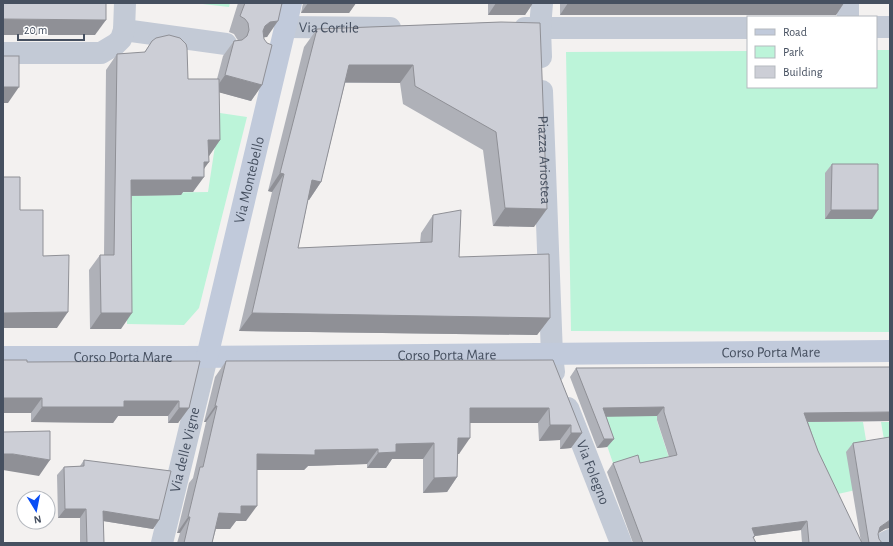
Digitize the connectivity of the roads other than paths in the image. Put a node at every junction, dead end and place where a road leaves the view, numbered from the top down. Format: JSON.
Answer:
{"nodes":[{"id":1,"x":125,"y":3,"type":"edge"},
{"id":2,"x":291,"y":3,"type":"edge"},
{"id":3,"x":542,"y":3,"type":"edge"},
{"id":4,"x":848,"y":3,"type":"edge"},
{"id":5,"x":848,"y":16,"type":"edge"},
{"id":6,"x":286,"y":27,"type":"junction"},
{"id":7,"x":877,"y":27,"type":"edge"},
{"id":8,"x":890,"y":27,"type":"edge"},
{"id":9,"x":406,"y":28,"type":"edge"},
{"id":10,"x":508,"y":28,"type":"edge"},
{"id":11,"x":540,"y":28,"type":"junction"},
{"id":12,"x":747,"y":28,"type":"edge"},
{"id":13,"x":124,"y":30,"type":"junction"},
{"id":14,"x":226,"y":44,"type":"dead end"},
{"id":15,"x":3,"y":53,"type":"edge"},
{"id":16,"x":890,"y":351,"type":"edge"},
{"id":17,"x":552,"y":355,"type":"junction"},
{"id":18,"x":3,"y":357,"type":"edge"},
{"id":19,"x":207,"y":357,"type":"junction"},
{"id":20,"x":890,"y":540,"type":"edge"},
{"id":21,"x":162,"y":543,"type":"edge"},
{"id":22,"x":621,"y":543,"type":"edge"},
{"id":23,"x":884,"y":543,"type":"edge"}],
"edges":[{"from":1,"to":13,"type":"street"},
{"from":2,"to":6,"type":"street","name":"Via Montebello"},
{"from":3,"to":11,"type":"street","name":"Piazza Ariostea"},
{"from":4,"to":5,"type":"street"},
{"from":6,"to":9,"type":"street","name":"Via Cortile"},
{"from":6,"to":19,"type":"street","name":"Via Montebello"},
{"from":7,"to":8,"type":"street"},
{"from":10,"to":11,"type":"street"},
{"from":11,"to":12,"type":"street"},
{"from":11,"to":17,"type":"street","name":"Piazza Ariostea"},
{"from":13,"to":14,"type":"street"},
{"from":13,"to":15,"type":"street"},
{"from":16,"to":17,"type":"street","name":"Corso Porta Mare"},
{"from":17,"to":19,"type":"street","name":"Corso Porta Mare"},
{"from":17,"to":22,"type":"street","name":"Via Folegno"},
{"from":18,"to":19,"type":"street","name":"Corso Porta Mare"},
{"from":19,"to":21,"type":"street","name":"Via delle Vigne"},
{"from":20,"to":23,"type":"street"}]}
